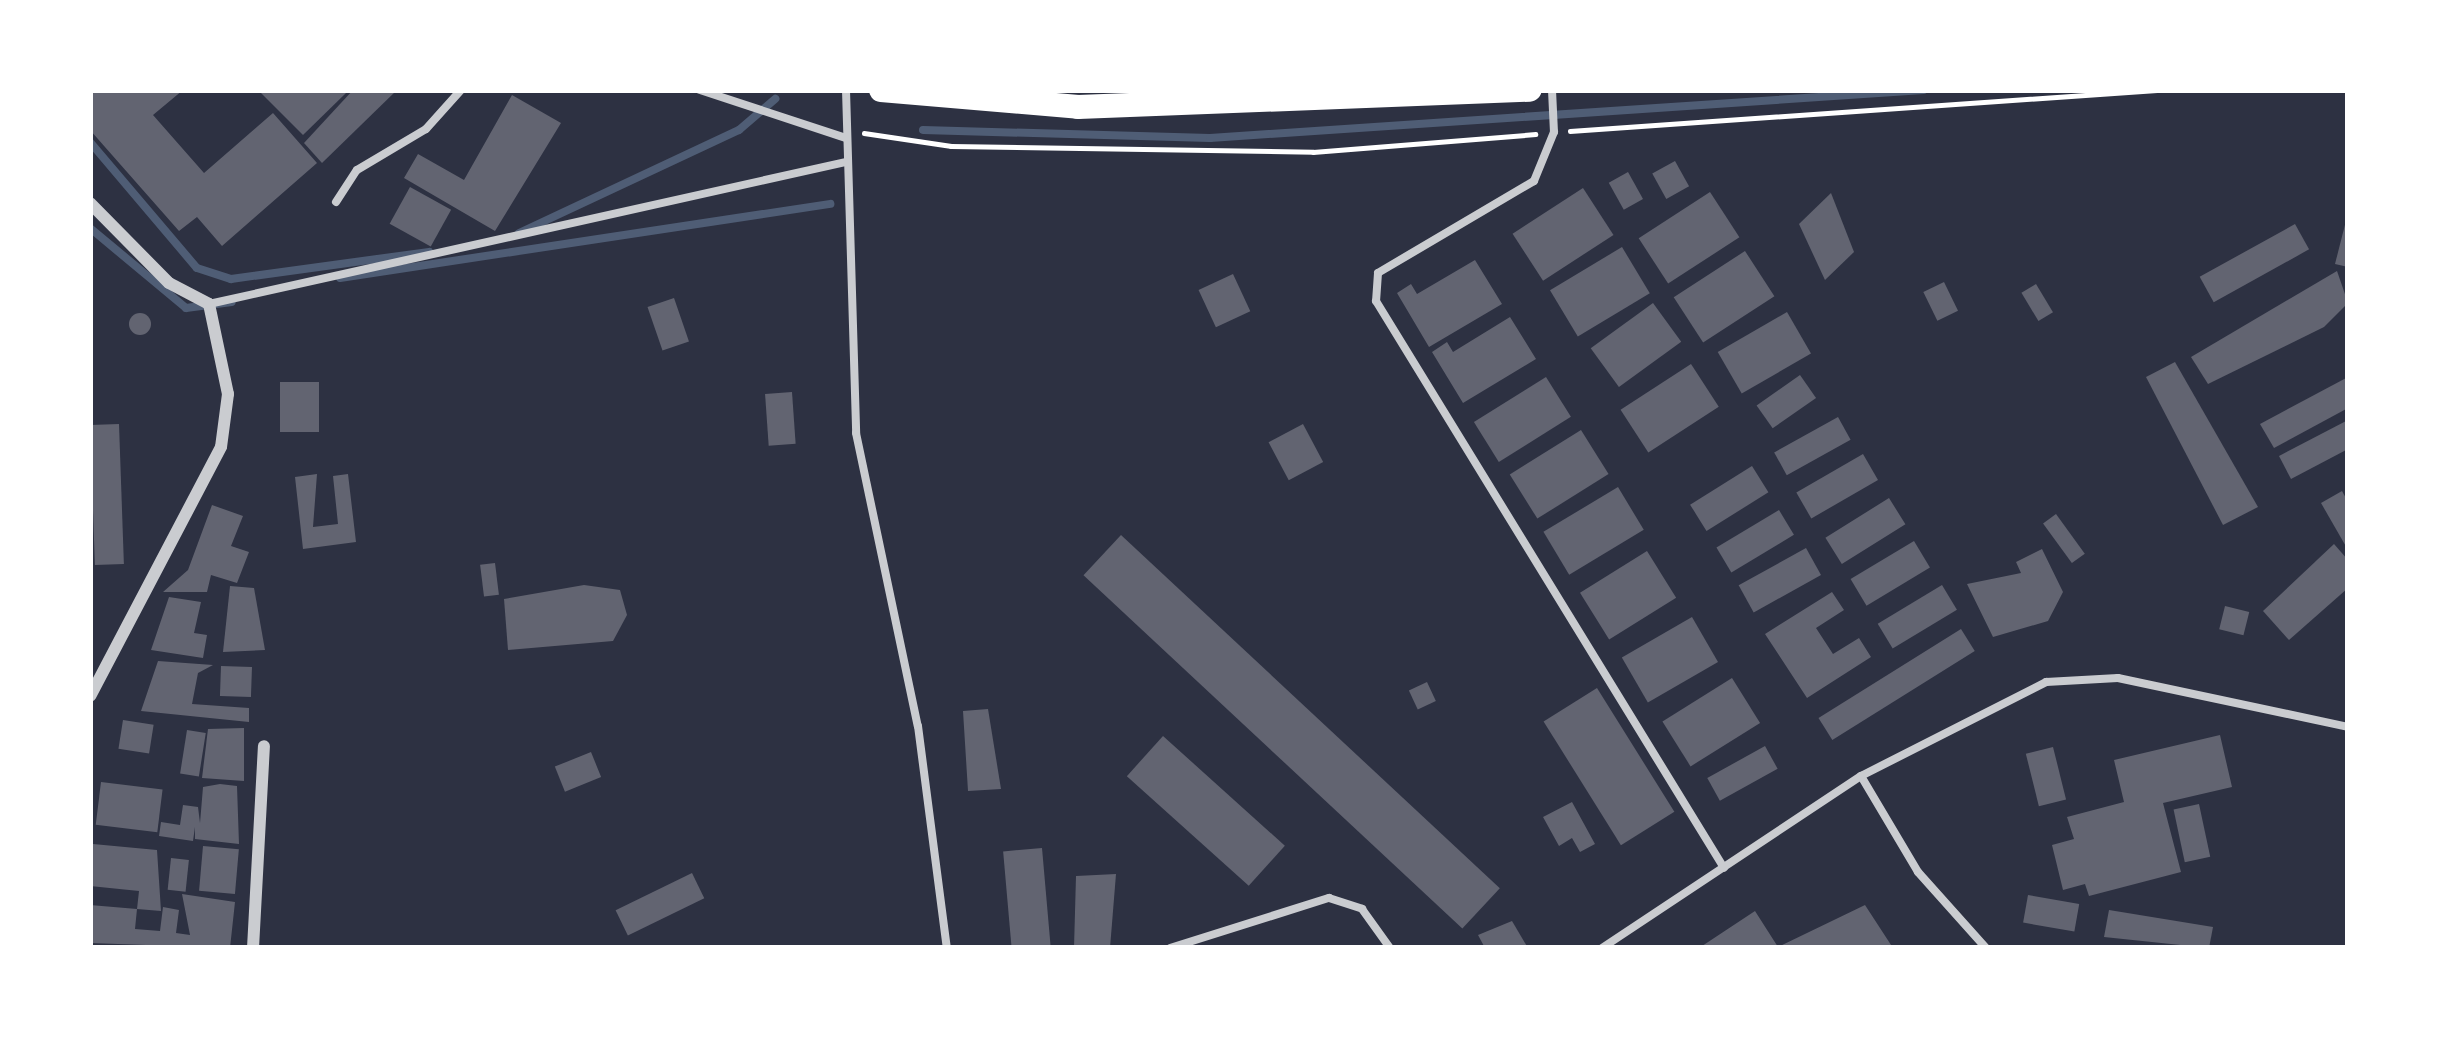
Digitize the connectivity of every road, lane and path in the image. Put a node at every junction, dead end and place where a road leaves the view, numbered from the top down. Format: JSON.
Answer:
{"nodes":[{"id":1,"x":460,"y":90,"type":"edge"},
{"id":2,"x":700,"y":90,"type":"edge"},
{"id":3,"x":846,"y":90,"type":"edge"},
{"id":4,"x":881,"y":90,"type":"edge"},
{"id":5,"x":1530,"y":90,"type":"edge"},
{"id":6,"x":1552,"y":90,"type":"edge"},
{"id":7,"x":2157,"y":90,"type":"edge"},
{"id":8,"x":1554,"y":132,"type":"junction"},
{"id":9,"x":846,"y":134,"type":"junction"},
{"id":10,"x":846,"y":162,"type":"junction"},
{"id":11,"x":336,"y":202,"type":"dead end"},
{"id":12,"x":90,"y":203,"type":"edge"},
{"id":13,"x":205,"y":301,"type":"junction"},
{"id":14,"x":90,"y":696,"type":"edge"},
{"id":15,"x":2348,"y":727,"type":"edge"},
{"id":16,"x":264,"y":746,"type":"dead end"},
{"id":17,"x":1861,"y":776,"type":"junction"},
{"id":18,"x":1724,"y":868,"type":"junction"},
{"id":19,"x":253,"y":948,"type":"edge"},
{"id":20,"x":947,"y":948,"type":"edge"},
{"id":21,"x":1170,"y":948,"type":"edge"},
{"id":22,"x":1390,"y":948,"type":"edge"},
{"id":23,"x":1601,"y":948,"type":"edge"},
{"id":24,"x":1986,"y":948,"type":"edge"}],
"edges":[{"from":1,"to":11,"type":"lane"},
{"from":2,"to":9,"type":"lane"},
{"from":3,"to":9,"type":"lane"},
{"from":4,"to":5,"type":"main road"},
{"from":6,"to":8,"type":"lane"},
{"from":7,"to":8,"type":"path"},
{"from":8,"to":9,"type":"path"},
{"from":8,"to":18,"type":"lane"},
{"from":9,"to":10,"type":"lane"},
{"from":10,"to":13,"type":"lane"},
{"from":10,"to":20,"type":"lane"},
{"from":12,"to":13,"type":"street"},
{"from":13,"to":14,"type":"street"},
{"from":15,"to":17,"type":"lane"},
{"from":16,"to":19,"type":"street"},
{"from":17,"to":18,"type":"lane"},
{"from":17,"to":24,"type":"lane"},
{"from":18,"to":23,"type":"lane"},
{"from":21,"to":22,"type":"lane"}]}
